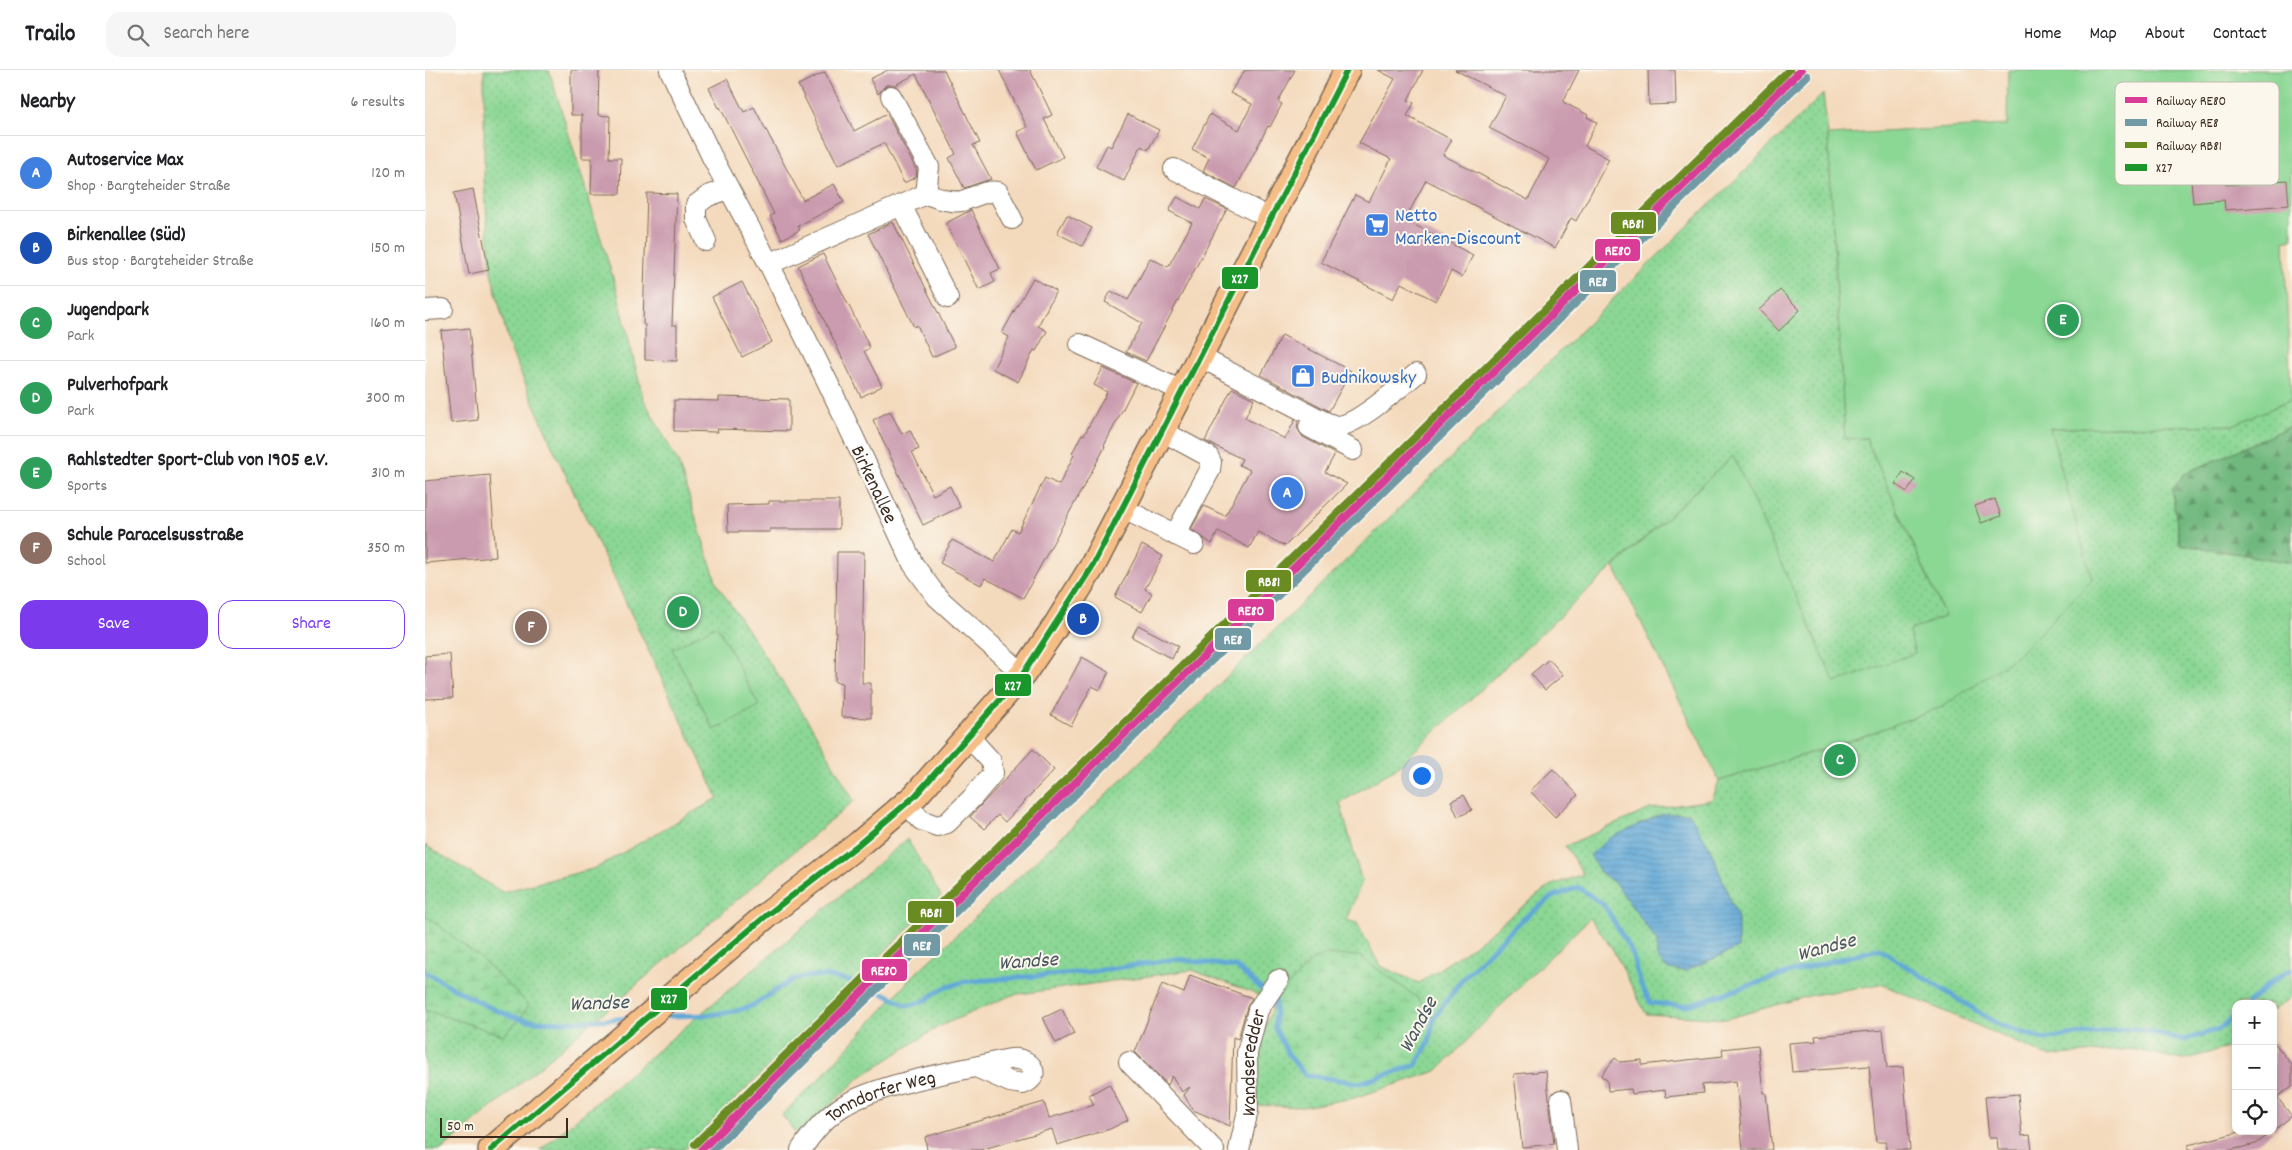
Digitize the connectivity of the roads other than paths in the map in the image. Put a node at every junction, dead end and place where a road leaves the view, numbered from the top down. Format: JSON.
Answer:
{"nodes":[{"id":1,"x":669,"y":70,"type":"edge"},
{"id":2,"x":1347,"y":70,"type":"edge"},
{"id":3,"x":891,"y":96,"type":"dead end"},
{"id":4,"x":1174,"y":169,"type":"dead end"},
{"id":5,"x":729,"y":189,"type":"junction"},
{"id":6,"x":926,"y":194,"type":"junction"},
{"id":7,"x":901,"y":206,"type":"junction"},
{"id":8,"x":1011,"y":219,"type":"dead end"},
{"id":9,"x":1271,"y":219,"type":"junction"},
{"id":10,"x":706,"y":241,"type":"dead end"},
{"id":11,"x":769,"y":264,"type":"junction"},
{"id":12,"x":948,"y":298,"type":"dead end"},
{"id":13,"x":1081,"y":344,"type":"dead end"},
{"id":14,"x":1198,"y":361,"type":"junction"},
{"id":15,"x":1416,"y":374,"type":"dead end"},
{"id":16,"x":1182,"y":391,"type":"junction"},
{"id":17,"x":1162,"y":431,"type":"junction"},
{"id":18,"x":1353,"y":450,"type":"dead end"},
{"id":19,"x":1122,"y":508,"type":"junction"},
{"id":20,"x":1175,"y":534,"type":"junction"},
{"id":21,"x":1195,"y":544,"type":"dead end"},
{"id":22,"x":1023,"y":674,"type":"junction"},
{"id":23,"x":968,"y":736,"type":"junction"},
{"id":24,"x":906,"y":803,"type":"junction"},
{"id":25,"x":1278,"y":980,"type":"dead end"},
{"id":26,"x":1129,"y":1062,"type":"dead end"},
{"id":27,"x":977,"y":1067,"type":"dead end"},
{"id":28,"x":1561,"y":1100,"type":"dead end"},
{"id":29,"x":491,"y":1150,"type":"edge"},
{"id":30,"x":801,"y":1150,"type":"edge"},
{"id":31,"x":1214,"y":1150,"type":"edge"},
{"id":32,"x":1239,"y":1150,"type":"edge"},
{"id":33,"x":1567,"y":1150,"type":"edge"}],
"edges":[{"from":1,"to":5,"type":"street","name":"Birkenallee"},
{"from":2,"to":9,"type":"main road"},
{"from":3,"to":6,"type":"street"},
{"from":4,"to":9,"type":"street"},
{"from":5,"to":10,"type":"street"},
{"from":5,"to":11,"type":"street","name":"Birkenallee"},
{"from":6,"to":7,"type":"street"},
{"from":6,"to":8,"type":"street"},
{"from":7,"to":11,"type":"street"},
{"from":7,"to":12,"type":"street"},
{"from":9,"to":14,"type":"main road"},
{"from":11,"to":22,"type":"street","name":"Birkenallee"},
{"from":13,"to":16,"type":"street"},
{"from":14,"to":15,"type":"street"},
{"from":14,"to":16,"type":"main road"},
{"from":14,"to":18,"type":"street"},
{"from":16,"to":17,"type":"main road"},
{"from":17,"to":19,"type":"main road"},
{"from":17,"to":20,"type":"street"},
{"from":19,"to":20,"type":"street"},
{"from":19,"to":22,"type":"main road"},
{"from":20,"to":21,"type":"street"},
{"from":22,"to":23,"type":"main road"},
{"from":23,"to":24,"type":"main road"},
{"from":23,"to":24,"type":"street"},
{"from":24,"to":29,"type":"main road"},
{"from":25,"to":32,"type":"street","name":"Wandseredder"},
{"from":26,"to":31,"type":"street"},
{"from":27,"to":30,"type":"street","name":"Tonndorfer Weg"},
{"from":28,"to":33,"type":"street"}]}
